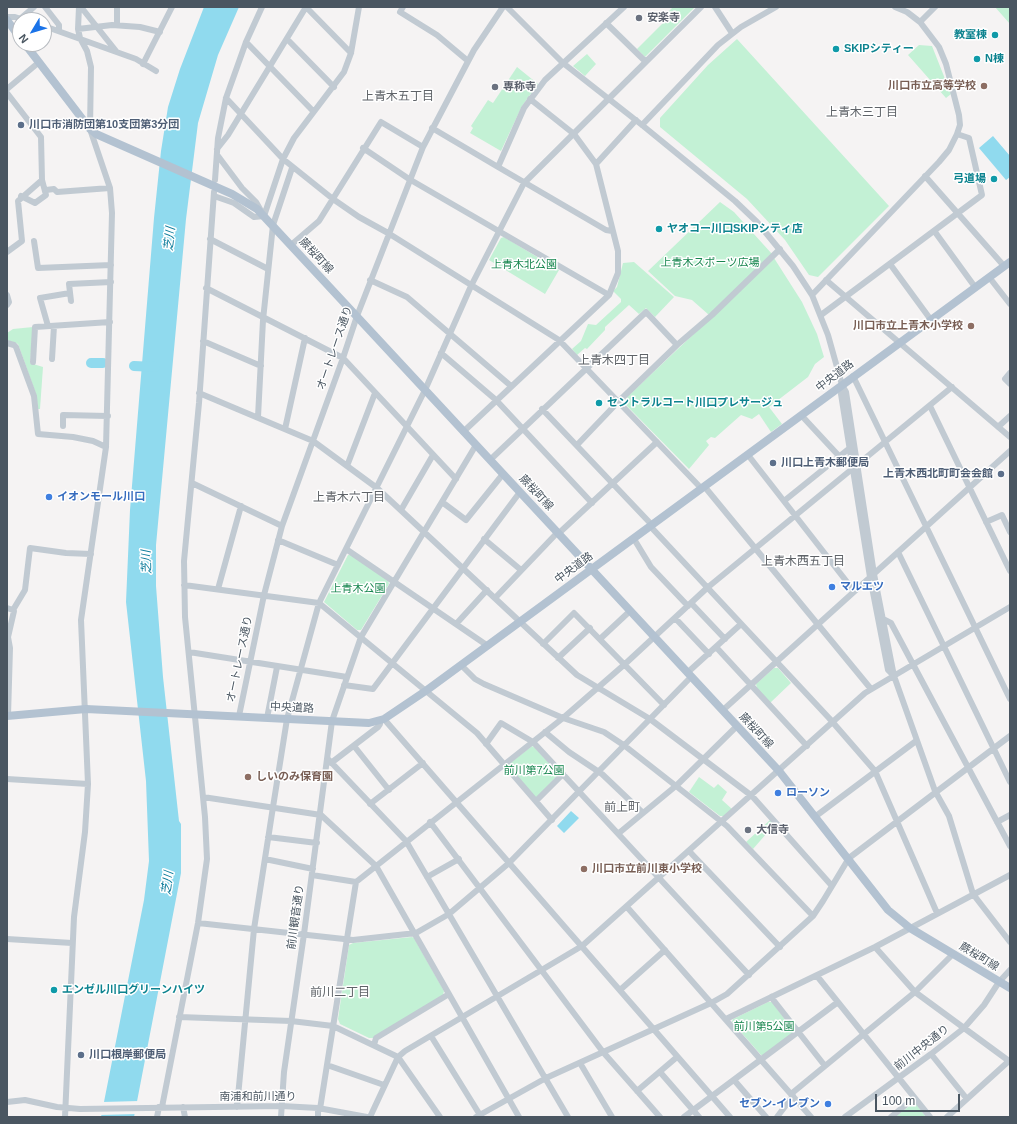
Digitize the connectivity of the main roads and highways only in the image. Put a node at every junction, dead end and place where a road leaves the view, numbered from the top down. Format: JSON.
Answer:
{"nodes":[{"id":1,"x":30,"y":52,"type":"edge"},
{"id":2,"x":1007,"y":264,"type":"edge"},
{"id":3,"x":592,"y":569,"type":"junction"},
{"id":4,"x":8,"y":716,"type":"edge"},
{"id":5,"x":1010,"y":988,"type":"edge"}],
"edges":[{"from":1,"to":3,"type":"main road","name":"蕨桜町線"},
{"from":2,"to":3,"type":"main road","name":"中央道路"},
{"from":3,"to":4,"type":"main road","name":"中央道路"},
{"from":3,"to":5,"type":"main road","name":"蕨桜町線"}]}
